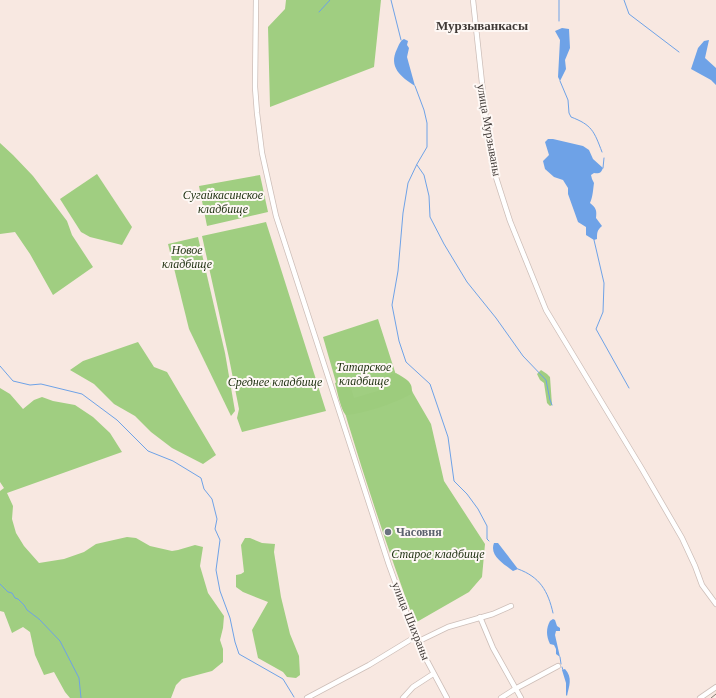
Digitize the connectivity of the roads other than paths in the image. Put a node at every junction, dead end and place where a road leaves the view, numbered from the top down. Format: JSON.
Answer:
{"nodes":[{"id":1,"x":256,"y":0,"type":"edge"},
{"id":2,"x":473,"y":0,"type":"edge"},
{"id":3,"x":716,"y":604,"type":"edge"},
{"id":4,"x":511,"y":606,"type":"dead end"},
{"id":5,"x":480,"y":617,"type":"junction"},
{"id":6,"x":416,"y":639,"type":"junction"},
{"id":7,"x":558,"y":666,"type":"dead end"},
{"id":8,"x":433,"y":674,"type":"junction"},
{"id":9,"x":716,"y":687,"type":"edge"},
{"id":10,"x":516,"y":689,"type":"junction"},
{"id":11,"x":307,"y":698,"type":"edge"},
{"id":12,"x":403,"y":698,"type":"edge"},
{"id":13,"x":447,"y":698,"type":"edge"},
{"id":14,"x":501,"y":698,"type":"edge"},
{"id":15,"x":520,"y":698,"type":"edge"},
{"id":16,"x":700,"y":698,"type":"edge"}],
"edges":[{"from":1,"to":6,"type":"street","name":"улица Шихраны"},
{"from":2,"to":3,"type":"street","name":"улица Мурзываны"},
{"from":4,"to":5,"type":"street"},
{"from":5,"to":6,"type":"street"},
{"from":5,"to":10,"type":"street"},
{"from":6,"to":8,"type":"street","name":"улица Шихраны"},
{"from":6,"to":11,"type":"street"},
{"from":7,"to":10,"type":"street"},
{"from":8,"to":12,"type":"street"},
{"from":8,"to":13,"type":"street","name":"улица Шихраны"},
{"from":9,"to":16,"type":"street"},
{"from":10,"to":14,"type":"street"},
{"from":10,"to":15,"type":"street"}]}
